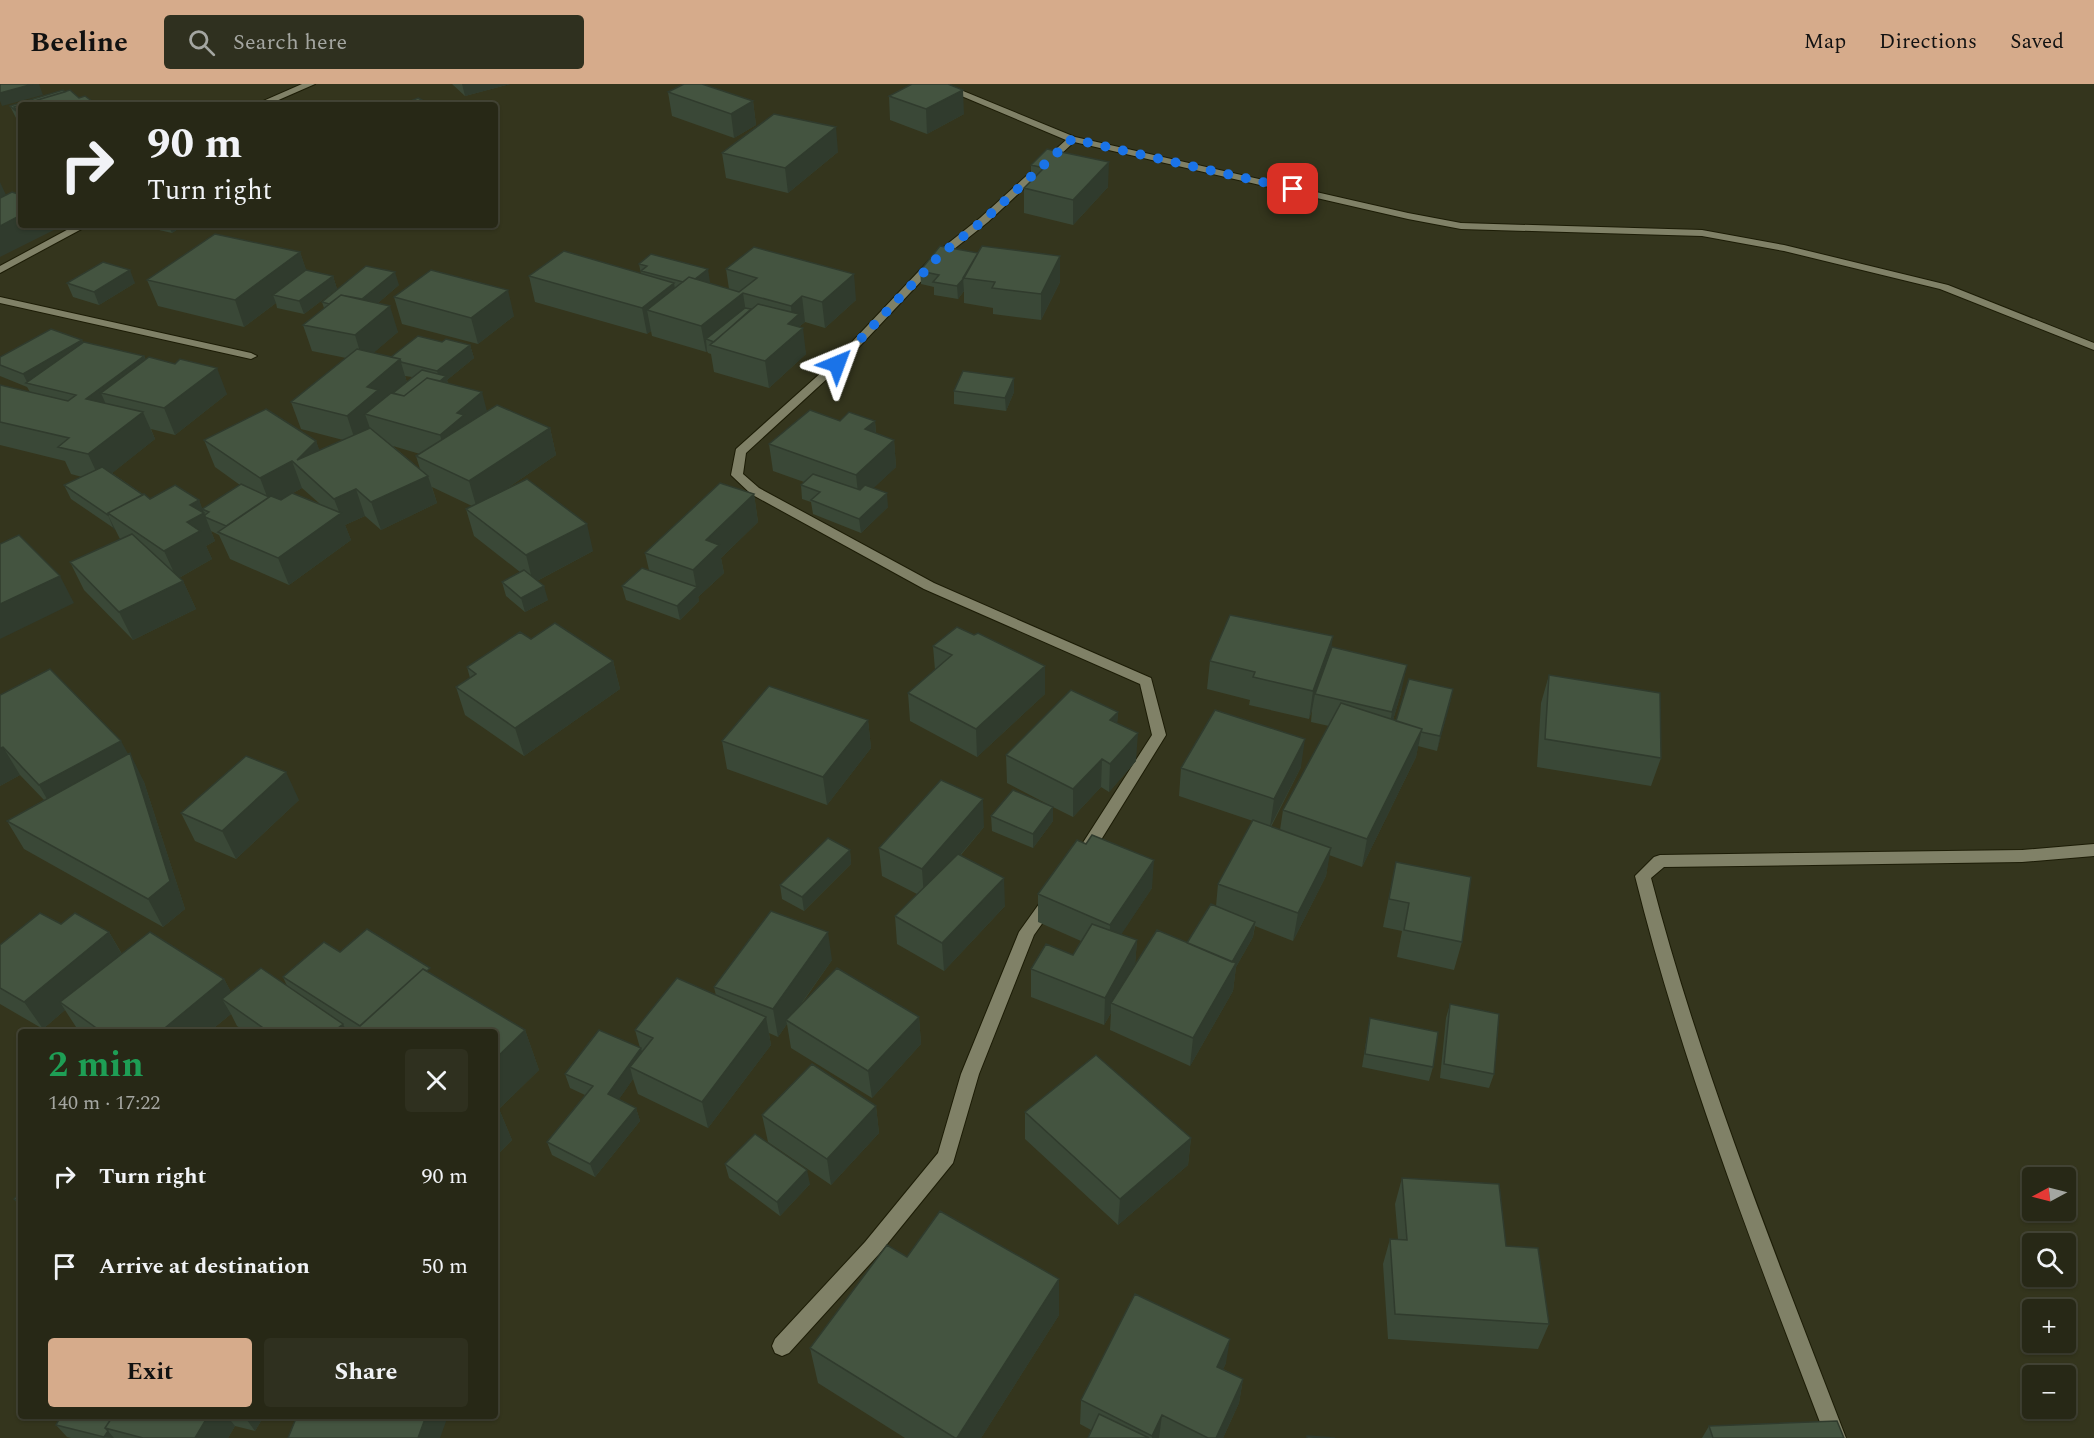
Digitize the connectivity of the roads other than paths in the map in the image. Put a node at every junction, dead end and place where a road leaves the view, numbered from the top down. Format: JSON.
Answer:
{"nodes":[{"id":1,"x":310,"y":84,"type":"edge"},
{"id":2,"x":938,"y":84,"type":"edge"},
{"id":3,"x":266,"y":102,"type":"edge"},
{"id":4,"x":1072,"y":139,"type":"junction"},
{"id":5,"x":78,"y":228,"type":"edge"},
{"id":6,"x":0,"y":270,"type":"edge"},
{"id":7,"x":0,"y":300,"type":"edge"},
{"id":8,"x":2094,"y":347,"type":"edge"},
{"id":9,"x":251,"y":356,"type":"dead end"},
{"id":10,"x":2094,"y":850,"type":"edge"},
{"id":11,"x":1073,"y":868,"type":"edge"},
{"id":12,"x":1060,"y":886,"type":"edge"},
{"id":13,"x":782,"y":1346,"type":"dead end"},
{"id":14,"x":1836,"y":1438,"type":"edge"}],
"edges":[{"from":1,"to":3,"type":"street"},
{"from":2,"to":4,"type":"street"},
{"from":4,"to":8,"type":"street"},
{"from":4,"to":11,"type":"street"},
{"from":5,"to":6,"type":"street"},
{"from":7,"to":9,"type":"street"},
{"from":10,"to":14,"type":"street"},
{"from":12,"to":13,"type":"street"}]}
